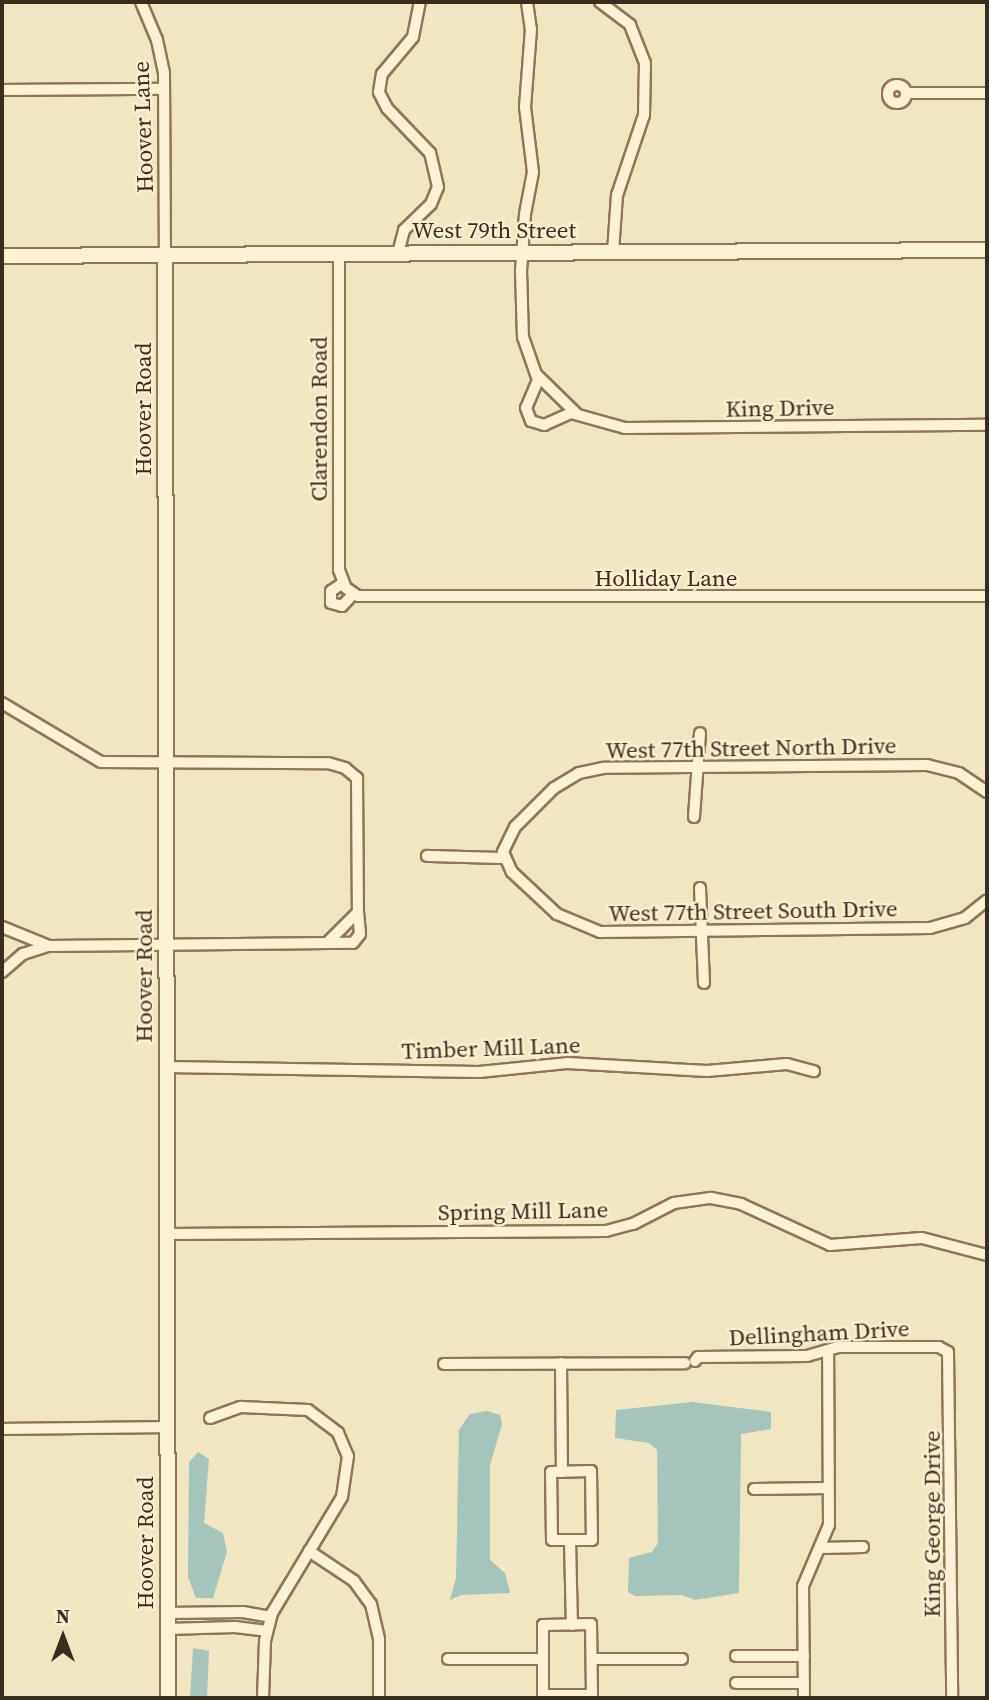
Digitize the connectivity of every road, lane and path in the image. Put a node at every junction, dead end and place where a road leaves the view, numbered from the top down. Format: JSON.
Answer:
{"nodes":[{"id":1,"x":141,"y":2,"type":"edge"},
{"id":2,"x":420,"y":2,"type":"edge"},
{"id":3,"x":527,"y":2,"type":"edge"},
{"id":4,"x":600,"y":2,"type":"edge"},
{"id":5,"x":164,"y":89,"type":"junction"},
{"id":6,"x":2,"y":90,"type":"edge"},
{"id":7,"x":906,"y":93,"type":"dead end"},
{"id":8,"x":987,"y":93,"type":"edge"},
{"id":9,"x":987,"y":250,"type":"edge"},
{"id":10,"x":523,"y":252,"type":"junction"},
{"id":11,"x":614,"y":252,"type":"junction"},
{"id":12,"x":339,"y":253,"type":"junction"},
{"id":13,"x":398,"y":253,"type":"junction"},
{"id":14,"x":165,"y":254,"type":"junction"},
{"id":15,"x":2,"y":256,"type":"edge"},
{"id":16,"x":537,"y":375,"type":"junction"},
{"id":17,"x":576,"y":413,"type":"junction"},
{"id":18,"x":987,"y":425,"type":"edge"},
{"id":19,"x":347,"y":589,"type":"junction"},
{"id":20,"x":987,"y":596,"type":"edge"},
{"id":21,"x":2,"y":703,"type":"edge"},
{"id":22,"x":700,"y":733,"type":"dead end"},
{"id":23,"x":166,"y":764,"type":"junction"},
{"id":24,"x":698,"y":769,"type":"junction"},
{"id":25,"x":987,"y":792,"type":"edge"},
{"id":26,"x":694,"y":817,"type":"dead end"},
{"id":27,"x":503,"y":855,"type":"junction"},
{"id":28,"x":427,"y":856,"type":"dead end"},
{"id":29,"x":700,"y":888,"type":"dead end"},
{"id":30,"x":987,"y":900,"type":"edge"},
{"id":31,"x":358,"y":912,"type":"junction"},
{"id":32,"x":2,"y":927,"type":"edge"},
{"id":33,"x":702,"y":930,"type":"junction"},
{"id":34,"x":167,"y":943,"type":"junction"},
{"id":35,"x":327,"y":943,"type":"junction"},
{"id":36,"x":49,"y":946,"type":"junction"},
{"id":37,"x":2,"y":972,"type":"edge"},
{"id":38,"x":705,"y":983,"type":"dead end"},
{"id":39,"x":167,"y":1067,"type":"junction"},
{"id":40,"x":814,"y":1071,"type":"dead end"},
{"id":41,"x":167,"y":1234,"type":"junction"},
{"id":42,"x":987,"y":1255,"type":"edge"},
{"id":43,"x":828,"y":1350,"type":"junction"},
{"id":44,"x":947,"y":1350,"type":"joint"},
{"id":45,"x":561,"y":1363,"type":"junction"},
{"id":46,"x":444,"y":1364,"type":"dead end"},
{"id":47,"x":210,"y":1418,"type":"dead end"},
{"id":48,"x":167,"y":1427,"type":"junction"},
{"id":49,"x":2,"y":1429,"type":"edge"},
{"id":50,"x":562,"y":1472,"type":"junction"},
{"id":51,"x":828,"y":1488,"type":"junction"},
{"id":52,"x":754,"y":1489,"type":"dead end"},
{"id":53,"x":570,"y":1540,"type":"junction"},
{"id":54,"x":863,"y":1547,"type":"dead end"},
{"id":55,"x":820,"y":1548,"type":"junction"},
{"id":56,"x":309,"y":1551,"type":"junction"},
{"id":57,"x":168,"y":1613,"type":"junction"},
{"id":58,"x":271,"y":1617,"type":"junction"},
{"id":59,"x":572,"y":1625,"type":"junction"},
{"id":60,"x":168,"y":1629,"type":"junction"},
{"id":61,"x":267,"y":1632,"type":"junction"},
{"id":62,"x":736,"y":1656,"type":"dead end"},
{"id":63,"x":804,"y":1656,"type":"junction"},
{"id":64,"x":592,"y":1658,"type":"junction"},
{"id":65,"x":448,"y":1659,"type":"dead end"},
{"id":66,"x":543,"y":1659,"type":"junction"},
{"id":67,"x":682,"y":1659,"type":"dead end"},
{"id":68,"x":736,"y":1683,"type":"dead end"},
{"id":69,"x":804,"y":1683,"type":"junction"},
{"id":70,"x":561,"y":1697,"type":"edge"},
{"id":71,"x":578,"y":1697,"type":"edge"},
{"id":72,"x":168,"y":1698,"type":"edge"},
{"id":73,"x":264,"y":1698,"type":"edge"},
{"id":74,"x":379,"y":1698,"type":"edge"},
{"id":75,"x":804,"y":1698,"type":"edge"},
{"id":76,"x":952,"y":1698,"type":"edge"}],
"edges":[{"from":1,"to":5,"type":"street","name":"Hoover Lane"},
{"from":2,"to":13,"type":"street"},
{"from":3,"to":10,"type":"street","name":"King Drive"},
{"from":4,"to":11,"type":"street"},
{"from":5,"to":6,"type":"street"},
{"from":5,"to":14,"type":"street","name":"Hoover Lane"},
{"from":7,"to":8,"type":"street"},
{"from":9,"to":11,"type":"street","name":"West 79th Street"},
{"from":10,"to":11,"type":"street","name":"West 79th Street"},
{"from":10,"to":13,"type":"street","name":"West 79th Street"},
{"from":10,"to":16,"type":"street","name":"King Drive"},
{"from":12,"to":13,"type":"street","name":"West 79th Street"},
{"from":12,"to":14,"type":"street","name":"West 79th Street"},
{"from":12,"to":19,"type":"street","name":"Clarendon Road"},
{"from":14,"to":15,"type":"street","name":"West 79th Street"},
{"from":14,"to":23,"type":"street","name":"Hoover Road"},
{"from":16,"to":17,"type":"street","name":"King Drive"},
{"from":16,"to":17,"type":"street"},
{"from":17,"to":18,"type":"street","name":"King Drive"},
{"from":19,"to":19,"type":"street","name":"Holliday Lane"},
{"from":19,"to":20,"type":"street","name":"Holliday Lane"},
{"from":21,"to":23,"type":"street"},
{"from":22,"to":24,"type":"street"},
{"from":23,"to":31,"type":"street"},
{"from":23,"to":34,"type":"street","name":"Hoover Road"},
{"from":24,"to":25,"type":"street","name":"West 77th Street North Drive"},
{"from":24,"to":26,"type":"street"},
{"from":24,"to":27,"type":"street","name":"West 77th Street North Drive"},
{"from":27,"to":28,"type":"street"},
{"from":27,"to":33,"type":"street","name":"West 77th Street South Drive"},
{"from":29,"to":33,"type":"street"},
{"from":30,"to":33,"type":"street","name":"West 77th Street South Drive"},
{"from":31,"to":35,"type":"street"},
{"from":31,"to":35,"type":"street"},
{"from":32,"to":36,"type":"street"},
{"from":33,"to":38,"type":"street"},
{"from":34,"to":35,"type":"street"},
{"from":34,"to":36,"type":"street"},
{"from":34,"to":39,"type":"street","name":"Hoover Road"},
{"from":36,"to":37,"type":"street"},
{"from":39,"to":40,"type":"street","name":"Timber Mill Lane"},
{"from":39,"to":41,"type":"street","name":"Hoover Road"},
{"from":41,"to":42,"type":"street","name":"Spring Mill Lane"},
{"from":41,"to":48,"type":"street","name":"Hoover Road"},
{"from":43,"to":44,"type":"street","name":"Dellingham Drive"},
{"from":43,"to":45,"type":"street","name":"Dellingham Drive"},
{"from":43,"to":51,"type":"street"},
{"from":44,"to":76,"type":"street","name":"King George Drive"},
{"from":45,"to":46,"type":"street","name":"Dellingham Drive"},
{"from":45,"to":50,"type":"street"},
{"from":47,"to":56,"type":"street"},
{"from":48,"to":49,"type":"street"},
{"from":48,"to":57,"type":"street","name":"Hoover Road"},
{"from":50,"to":53,"type":"street"},
{"from":50,"to":53,"type":"street"},
{"from":51,"to":52,"type":"street"},
{"from":51,"to":55,"type":"street"},
{"from":53,"to":59,"type":"street"},
{"from":54,"to":55,"type":"street"},
{"from":55,"to":63,"type":"street"},
{"from":56,"to":58,"type":"street"},
{"from":56,"to":74,"type":"street"},
{"from":57,"to":58,"type":"street"},
{"from":57,"to":60,"type":"street","name":"Hoover Road"},
{"from":58,"to":61,"type":"street"},
{"from":59,"to":64,"type":"street"},
{"from":59,"to":66,"type":"street"},
{"from":60,"to":61,"type":"street"},
{"from":60,"to":72,"type":"street","name":"Hoover Road"},
{"from":61,"to":73,"type":"street"},
{"from":62,"to":63,"type":"street"},
{"from":63,"to":69,"type":"street"},
{"from":64,"to":67,"type":"street"},
{"from":64,"to":71,"type":"street"},
{"from":65,"to":66,"type":"street"},
{"from":66,"to":70,"type":"street"},
{"from":68,"to":69,"type":"street"},
{"from":69,"to":75,"type":"street"},
{"from":70,"to":71,"type":"street"}]}
